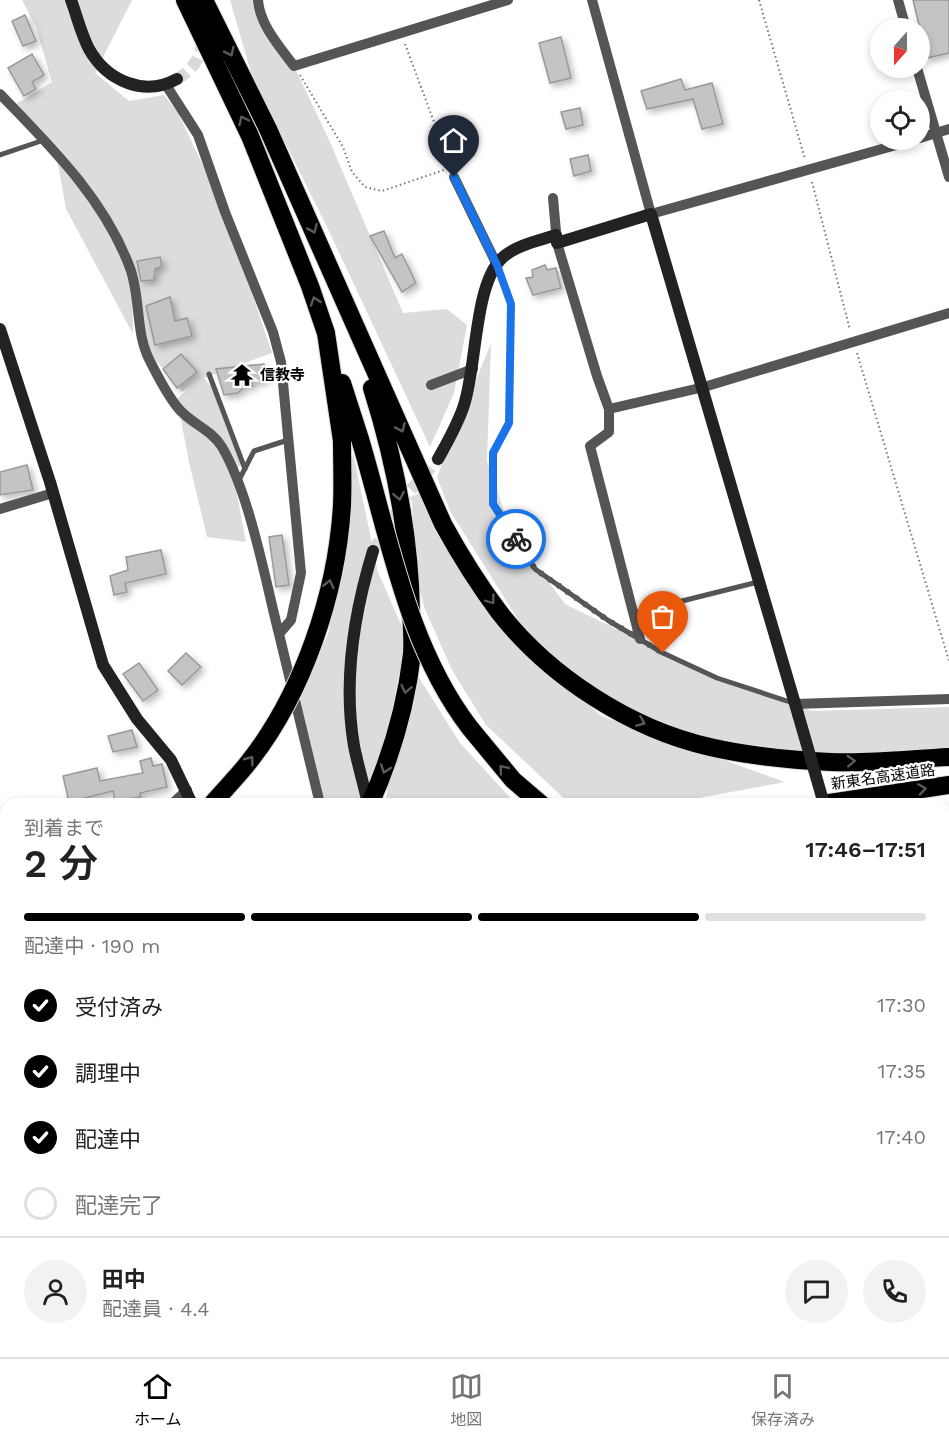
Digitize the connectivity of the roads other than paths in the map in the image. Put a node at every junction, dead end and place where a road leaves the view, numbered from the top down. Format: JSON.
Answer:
{"nodes":[{"id":1,"x":71,"y":0,"type":"edge"},
{"id":2,"x":185,"y":0,"type":"edge"},
{"id":3,"x":204,"y":0,"type":"edge"},
{"id":4,"x":258,"y":0,"type":"edge"},
{"id":5,"x":508,"y":0,"type":"edge"},
{"id":6,"x":592,"y":0,"type":"edge"},
{"id":7,"x":898,"y":0,"type":"edge"},
{"id":8,"x":903,"y":18,"type":"edge"},
{"id":9,"x":920,"y":78,"type":"edge"},
{"id":10,"x":172,"y":82,"type":"joint"},
{"id":11,"x":0,"y":94,"type":"edge"},
{"id":12,"x":949,"y":129,"type":"edge"},
{"id":13,"x":936,"y":133,"type":"junction"},
{"id":14,"x":930,"y":135,"type":"edge"},
{"id":15,"x":46,"y":139,"type":"junction"},
{"id":16,"x":878,"y":150,"type":"edge"},
{"id":17,"x":0,"y":155,"type":"edge"},
{"id":18,"x":454,"y":177,"type":"road end"},
{"id":19,"x":949,"y":177,"type":"edge"},
{"id":20,"x":553,"y":198,"type":"dead end"},
{"id":21,"x":651,"y":214,"type":"junction"},
{"id":22,"x":557,"y":243,"type":"junction"},
{"id":23,"x":497,"y":265,"type":"junction"},
{"id":24,"x":949,"y":313,"type":"edge"},
{"id":25,"x":350,"y":318,"type":"junction"},
{"id":26,"x":0,"y":329,"type":"edge"},
{"id":27,"x":472,"y":369,"type":"junction"},
{"id":28,"x":209,"y":374,"type":"dead end"},
{"id":29,"x":431,"y":384,"type":"dead end"},
{"id":30,"x":704,"y":387,"type":"junction"},
{"id":31,"x":609,"y":409,"type":"junction"},
{"id":32,"x":288,"y":440,"type":"junction"},
{"id":33,"x":351,"y":440,"type":"junction"},
{"id":34,"x":438,"y":459,"type":"tunnel mouth"},
{"id":35,"x":245,"y":469,"type":"junction"},
{"id":36,"x":237,"y":483,"type":"junction"},
{"id":37,"x":52,"y":493,"type":"junction"},
{"id":38,"x":0,"y":509,"type":"edge"},
{"id":39,"x":374,"y":551,"type":"tunnel mouth"},
{"id":40,"x":759,"y":582,"type":"junction"},
{"id":41,"x":634,"y":613,"type":"junction"},
{"id":42,"x":279,"y":634,"type":"junction"},
{"id":43,"x":640,"y":639,"type":"junction"},
{"id":44,"x":949,"y":699,"type":"edge"},
{"id":45,"x":796,"y":709,"type":"junction"},
{"id":46,"x":949,"y":757,"type":"edge"},
{"id":47,"x":949,"y":785,"type":"edge"},
{"id":48,"x":187,"y":790,"type":"junction"},
{"id":49,"x":178,"y":798,"type":"edge"},
{"id":50,"x":190,"y":798,"type":"edge"},
{"id":51,"x":217,"y":798,"type":"edge"},
{"id":52,"x":319,"y":798,"type":"edge"},
{"id":53,"x":367,"y":798,"type":"edge"},
{"id":54,"x":372,"y":798,"type":"edge"},
{"id":55,"x":534,"y":798,"type":"edge"},
{"id":56,"x":821,"y":798,"type":"edge"},
{"id":57,"x":863,"y":798,"type":"edge"}],
"edges":[{"from":1,"to":10,"type":"street"},
{"from":33,"to":2,"type":"highway","one_way":true},
{"from":3,"to":25,"type":"highway","one_way":true},
{"from":4,"to":5,"type":"street"},
{"from":6,"to":21,"type":"street"},
{"from":7,"to":8,"type":"street"},
{"from":9,"to":13,"type":"street"},
{"from":10,"to":32,"type":"street"},
{"from":11,"to":15,"type":"street"},
{"from":12,"to":13,"type":"street"},
{"from":13,"to":14,"type":"street"},
{"from":13,"to":19,"type":"street"},
{"from":15,"to":17,"type":"lane"},
{"from":15,"to":36,"type":"street"},
{"from":16,"to":21,"type":"street"},
{"from":18,"to":23,"type":"street"},
{"from":20,"to":22,"type":"street"},
{"from":21,"to":22,"type":"street"},
{"from":21,"to":30,"type":"street"},
{"from":22,"to":23,"type":"street"},
{"from":22,"to":31,"type":"street"},
{"from":23,"to":27,"type":"street"},
{"from":23,"to":43,"type":"lane"},
{"from":24,"to":30,"type":"street"},
{"from":25,"to":46,"type":"highway","one_way":true},
{"from":25,"to":54,"type":"highway","one_way":true},
{"from":26,"to":37,"type":"street"},
{"from":27,"to":29,"type":"street"},
{"from":27,"to":34,"type":"street"},
{"from":28,"to":35,"type":"lane"},
{"from":30,"to":31,"type":"street"},
{"from":30,"to":40,"type":"street"},
{"from":31,"to":41,"type":"street"},
{"from":32,"to":35,"type":"lane"},
{"from":32,"to":42,"type":"street"},
{"from":51,"to":33,"type":"highway","one_way":true,"bridge":true},
{"from":55,"to":33,"type":"highway","one_way":true,"bridge":true},
{"from":35,"to":36,"type":"lane"},
{"from":36,"to":42,"type":"street"},
{"from":37,"to":38,"type":"street"},
{"from":37,"to":48,"type":"street"},
{"from":39,"to":53,"type":"street"},
{"from":40,"to":41,"type":"lane"},
{"from":40,"to":45,"type":"street"},
{"from":41,"to":43,"type":"street"},
{"from":42,"to":52,"type":"street"},
{"from":43,"to":45,"type":"lane"},
{"from":44,"to":45,"type":"street"},
{"from":45,"to":56,"type":"street","bridge":true},
{"from":57,"to":47,"type":"highway","name":"新東名高速道路","one_way":true},
{"from":48,"to":49,"type":"street"},
{"from":48,"to":50,"type":"street"}]}
